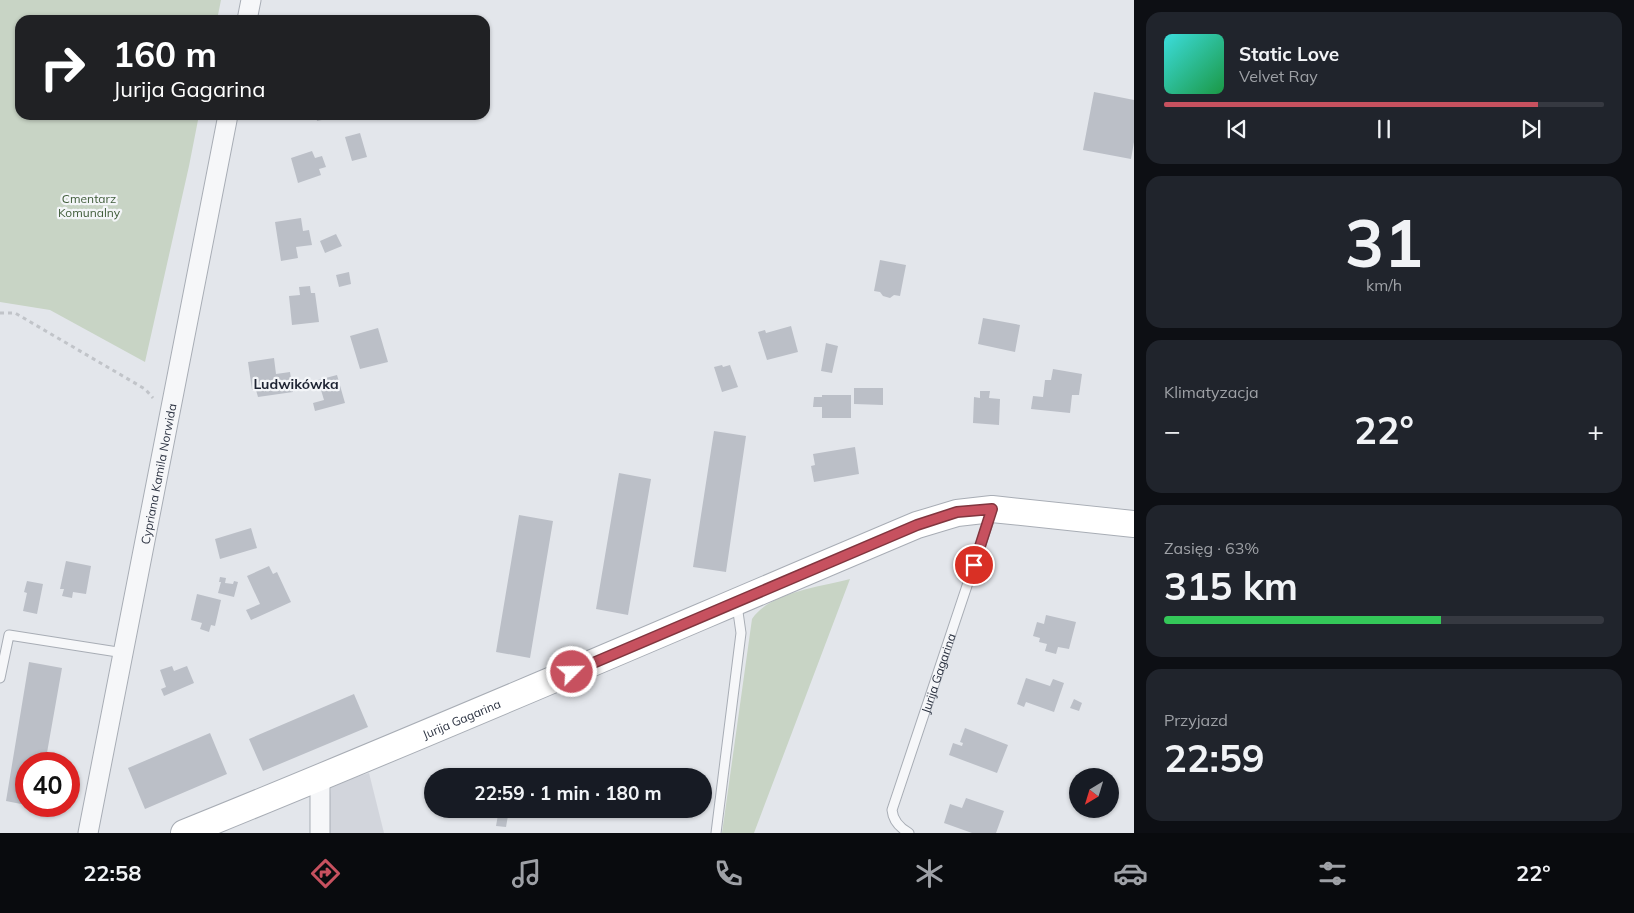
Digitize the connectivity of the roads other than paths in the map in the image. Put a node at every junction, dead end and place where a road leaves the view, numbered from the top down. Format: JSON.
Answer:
{"nodes":[{"id":1,"x":251,"y":0,"type":"edge"},
{"id":2,"x":248,"y":15,"type":"edge"},
{"id":3,"x":227,"y":120,"type":"edge"},
{"id":4,"x":992,"y":509,"type":"junction"},
{"id":5,"x":1134,"y":524,"type":"edge"},
{"id":6,"x":737,"y":601,"type":"junction"},
{"id":7,"x":125,"y":653,"type":"junction"},
{"id":8,"x":0,"y":678,"type":"edge"},
{"id":9,"x":320,"y":778,"type":"junction"},
{"id":10,"x":88,"y":833,"type":"edge"},
{"id":11,"x":184,"y":833,"type":"edge"},
{"id":12,"x":320,"y":833,"type":"edge"},
{"id":13,"x":716,"y":833,"type":"edge"},
{"id":14,"x":909,"y":833,"type":"edge"}],
"edges":[{"from":1,"to":2,"type":"street"},
{"from":3,"to":7,"type":"street","name":"Cypriana Kamila Norwida"},
{"from":4,"to":5,"type":"street","name":"Jurija Gagarina"},
{"from":4,"to":6,"type":"street","name":"Jurija Gagarina"},
{"from":4,"to":14,"type":"lane","name":"Jurija Gagarina"},
{"from":6,"to":9,"type":"street","name":"Jurija Gagarina"},
{"from":6,"to":13,"type":"lane"},
{"from":7,"to":8,"type":"lane"},
{"from":7,"to":10,"type":"street","name":"Cypriana Kamila Norwida"},
{"from":9,"to":11,"type":"street","name":"Jurija Gagarina"},
{"from":9,"to":12,"type":"street"}]}
